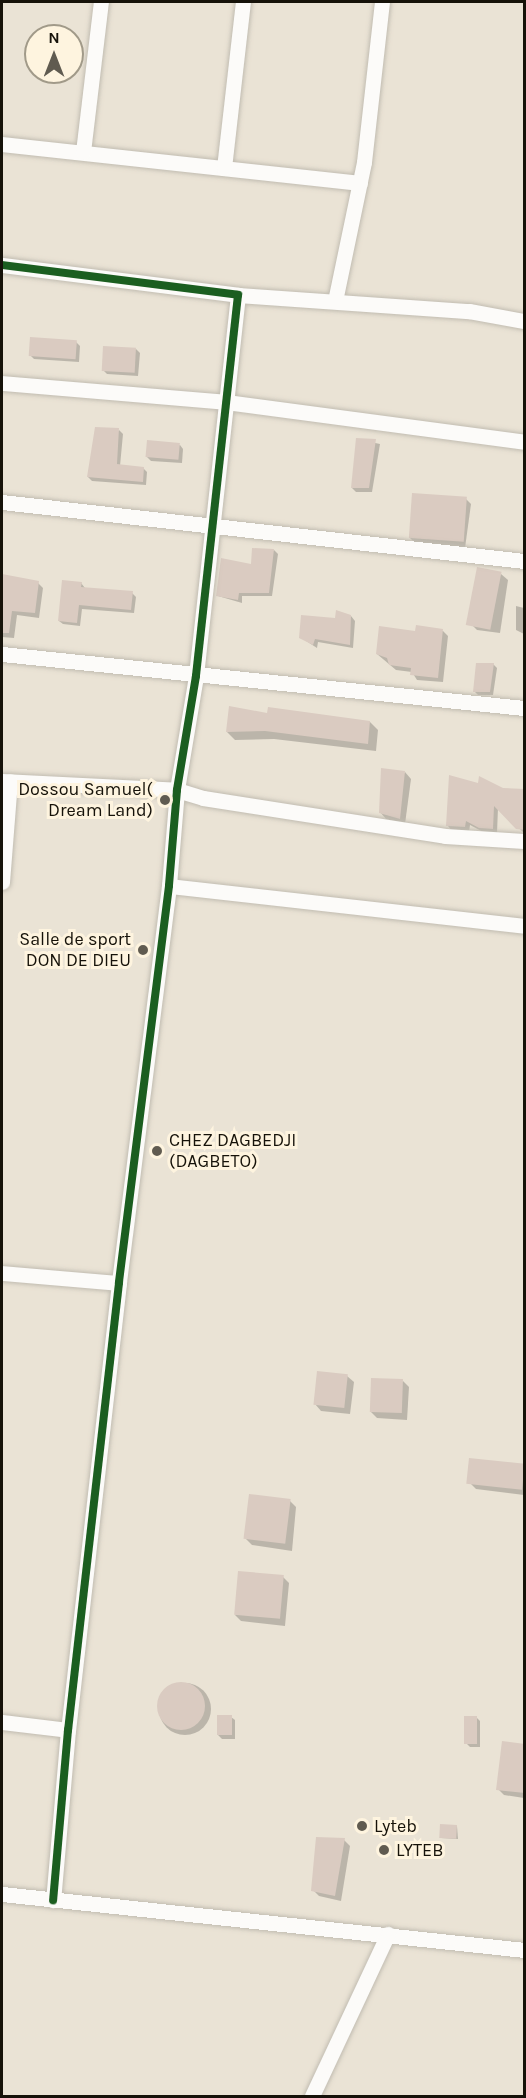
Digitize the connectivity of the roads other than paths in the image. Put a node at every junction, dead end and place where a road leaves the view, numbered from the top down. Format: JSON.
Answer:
{"nodes":[{"id":1,"x":101,"y":2,"type":"edge"},
{"id":2,"x":243,"y":2,"type":"edge"},
{"id":3,"x":382,"y":2,"type":"edge"},
{"id":4,"x":2,"y":144,"type":"edge"},
{"id":5,"x":82,"y":152,"type":"junction"},
{"id":6,"x":224,"y":168,"type":"junction"},
{"id":7,"x":360,"y":183,"type":"junction"},
{"id":8,"x":2,"y":266,"type":"edge"},
{"id":9,"x":238,"y":295,"type":"junction"},
{"id":10,"x":334,"y":300,"type":"junction"},
{"id":11,"x":525,"y":321,"type":"edge"},
{"id":12,"x":2,"y":382,"type":"edge"},
{"id":13,"x":226,"y":402,"type":"junction"},
{"id":14,"x":525,"y":442,"type":"edge"},
{"id":15,"x":2,"y":502,"type":"edge"},
{"id":16,"x":213,"y":526,"type":"junction"},
{"id":17,"x":525,"y":561,"type":"edge"},
{"id":18,"x":2,"y":654,"type":"edge"},
{"id":19,"x":196,"y":675,"type":"junction"},
{"id":20,"x":525,"y":708,"type":"edge"},
{"id":21,"x":6,"y":781,"type":"edge"},
{"id":22,"x":177,"y":790,"type":"junction"},
{"id":23,"x":525,"y":842,"type":"edge"},
{"id":24,"x":2,"y":882,"type":"edge"},
{"id":25,"x":169,"y":886,"type":"junction"},
{"id":26,"x":525,"y":926,"type":"edge"},
{"id":27,"x":2,"y":1273,"type":"edge"},
{"id":28,"x":119,"y":1283,"type":"junction"},
{"id":29,"x":2,"y":1722,"type":"edge"},
{"id":30,"x":68,"y":1730,"type":"junction"},
{"id":31,"x":2,"y":1894,"type":"edge"},
{"id":32,"x":53,"y":1900,"type":"junction"},
{"id":33,"x":388,"y":1934,"type":"junction"},
{"id":34,"x":525,"y":1950,"type":"edge"},
{"id":35,"x":312,"y":2097,"type":"edge"}],
"edges":[{"from":1,"to":5,"type":"street"},
{"from":2,"to":6,"type":"street"},
{"from":3,"to":7,"type":"street"},
{"from":4,"to":5,"type":"street"},
{"from":5,"to":6,"type":"street"},
{"from":6,"to":7,"type":"street"},
{"from":7,"to":10,"type":"street"},
{"from":8,"to":9,"type":"street"},
{"from":9,"to":10,"type":"street"},
{"from":9,"to":13,"type":"street"},
{"from":10,"to":11,"type":"street"},
{"from":12,"to":13,"type":"street"},
{"from":13,"to":14,"type":"street"},
{"from":13,"to":16,"type":"street"},
{"from":15,"to":16,"type":"street"},
{"from":16,"to":17,"type":"street"},
{"from":16,"to":19,"type":"street"},
{"from":18,"to":19,"type":"street"},
{"from":19,"to":20,"type":"street"},
{"from":19,"to":22,"type":"street"},
{"from":21,"to":22,"type":"street"},
{"from":21,"to":24,"type":"street"},
{"from":22,"to":23,"type":"street"},
{"from":22,"to":25,"type":"street"},
{"from":25,"to":26,"type":"street"},
{"from":25,"to":28,"type":"street"},
{"from":27,"to":28,"type":"street"},
{"from":28,"to":30,"type":"street"},
{"from":29,"to":30,"type":"street"},
{"from":30,"to":32,"type":"street"},
{"from":31,"to":32,"type":"street"},
{"from":32,"to":33,"type":"street"},
{"from":33,"to":34,"type":"street"},
{"from":33,"to":35,"type":"street"}]}
